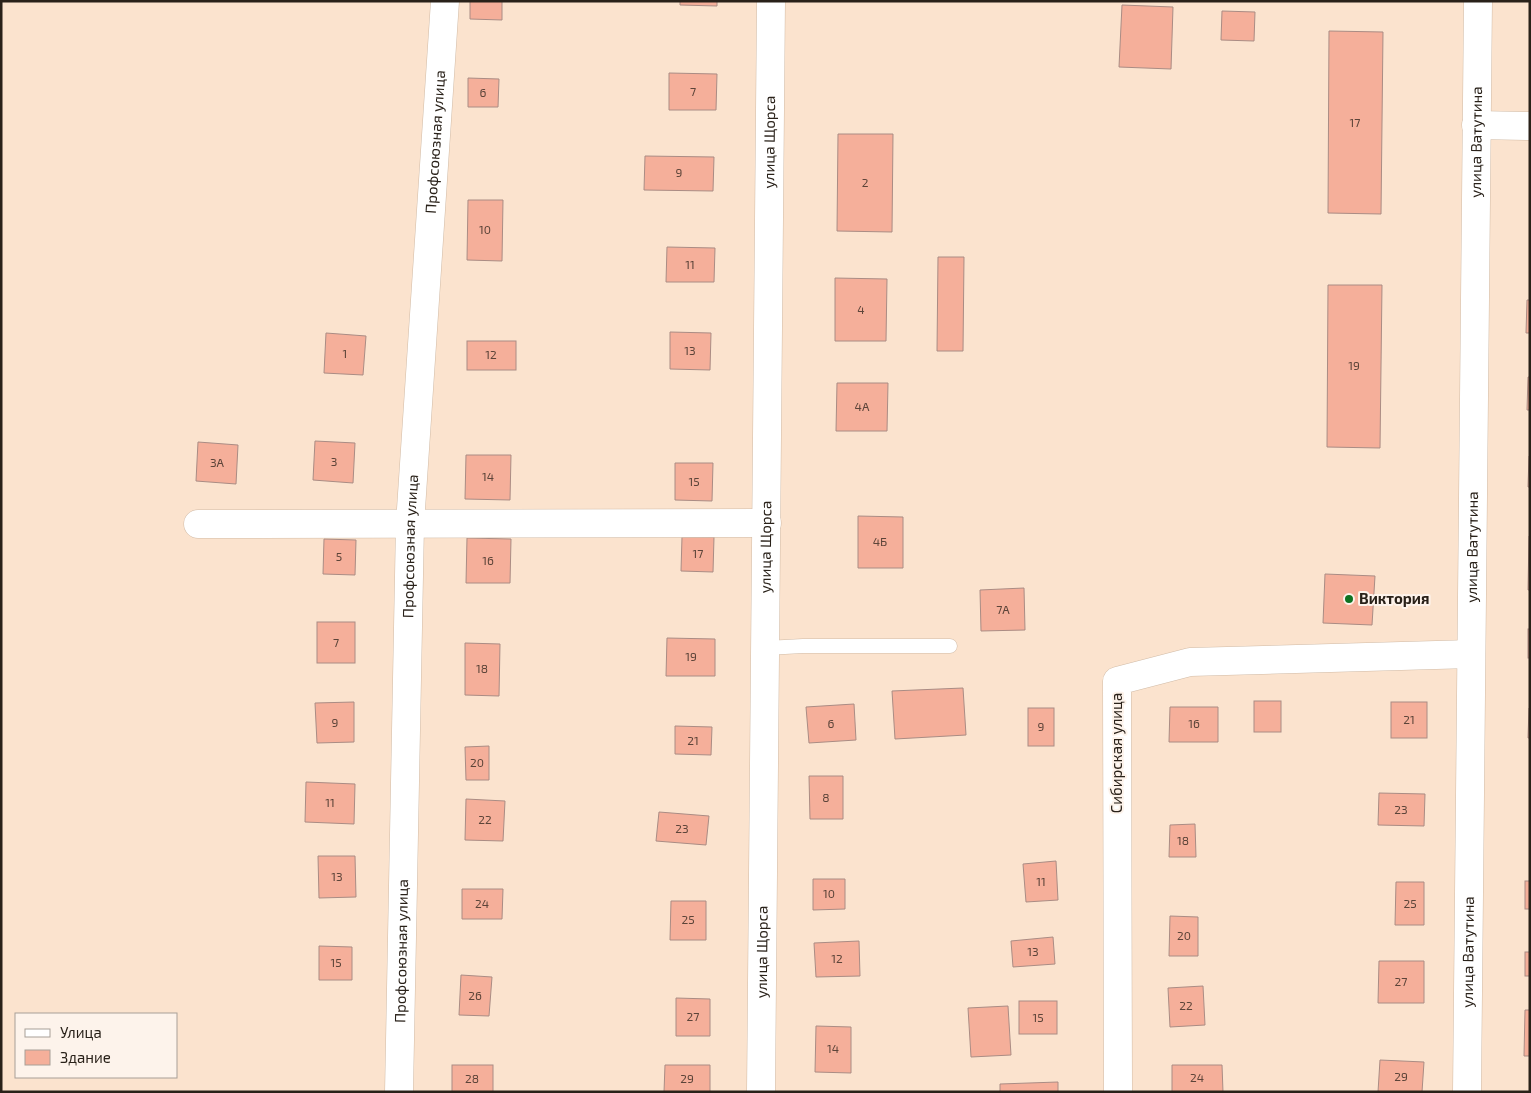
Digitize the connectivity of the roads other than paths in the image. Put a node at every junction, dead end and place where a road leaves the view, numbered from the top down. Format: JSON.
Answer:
{"nodes":[{"id":1,"x":445,"y":1,"type":"edge"},
{"id":2,"x":771,"y":1,"type":"edge"},
{"id":3,"x":1478,"y":1,"type":"edge"},
{"id":4,"x":1476,"y":125,"type":"junction"},
{"id":5,"x":1530,"y":126,"type":"edge"},
{"id":6,"x":767,"y":523,"type":"junction"},
{"id":7,"x":198,"y":524,"type":"dead end"},
{"id":8,"x":410,"y":524,"type":"junction"},
{"id":9,"x":950,"y":646,"type":"dead end"},
{"id":10,"x":766,"y":648,"type":"junction"},
{"id":11,"x":1471,"y":654,"type":"junction"},
{"id":12,"x":399,"y":1092,"type":"edge"},
{"id":13,"x":761,"y":1092,"type":"edge"},
{"id":14,"x":1118,"y":1092,"type":"edge"},
{"id":15,"x":1467,"y":1092,"type":"edge"}],
"edges":[{"from":1,"to":8,"type":"street","name":"Профсоюзная улица"},
{"from":2,"to":6,"type":"street","name":"улица Щорса"},
{"from":3,"to":4,"type":"street","name":"улица Ватутина"},
{"from":4,"to":5,"type":"street"},
{"from":4,"to":11,"type":"street","name":"улица Ватутина"},
{"from":6,"to":8,"type":"street"},
{"from":6,"to":10,"type":"street","name":"улица Щорса"},
{"from":7,"to":8,"type":"street"},
{"from":8,"to":12,"type":"street","name":"Профсоюзная улица"},
{"from":9,"to":10,"type":"lane"},
{"from":10,"to":13,"type":"street","name":"улица Щорса"},
{"from":11,"to":14,"type":"street","name":"Сибирская улица"},
{"from":11,"to":15,"type":"street","name":"улица Ватутина"}]}
